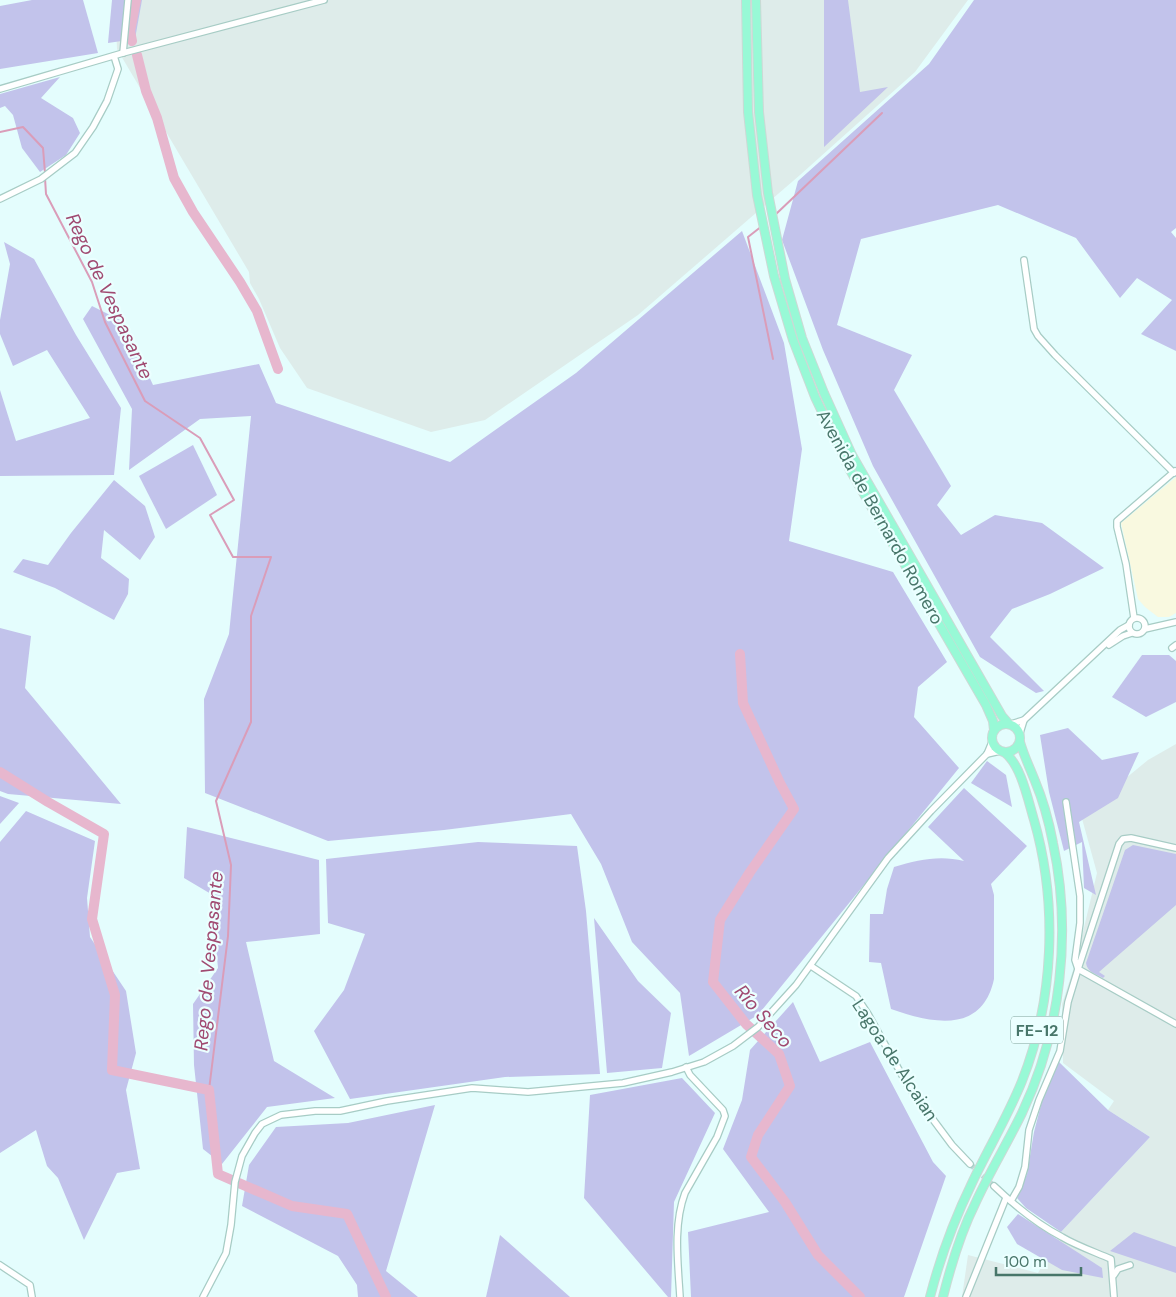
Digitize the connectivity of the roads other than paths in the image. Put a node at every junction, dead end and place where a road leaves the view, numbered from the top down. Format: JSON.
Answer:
{"nodes":[{"id":1,"x":128,"y":0,"type":"edge"},
{"id":2,"x":324,"y":0,"type":"edge"},
{"id":3,"x":746,"y":0,"type":"edge"},
{"id":4,"x":756,"y":0,"type":"edge"},
{"id":5,"x":123,"y":53,"type":"junction"},
{"id":6,"x":114,"y":56,"type":"junction"},
{"id":7,"x":0,"y":89,"type":"edge"},
{"id":8,"x":0,"y":200,"type":"edge"},
{"id":9,"x":1024,"y":260,"type":"dead end"},
{"id":10,"x":1175,"y":472,"type":"edge"},
{"id":11,"x":1134,"y":618,"type":"junction"},
{"id":12,"x":1176,"y":622,"type":"edge"},
{"id":13,"x":1129,"y":625,"type":"junction"},
{"id":14,"x":1145,"y":629,"type":"junction"},
{"id":15,"x":1132,"y":633,"type":"junction"},
{"id":16,"x":1099,"y":651,"type":"junction"},
{"id":17,"x":1024,"y":720,"type":"junction"},
{"id":18,"x":1010,"y":724,"type":"junction"},
{"id":19,"x":994,"y":730,"type":"junction"},
{"id":20,"x":1020,"y":733,"type":"junction"},
{"id":21,"x":992,"y":742,"type":"junction"},
{"id":22,"x":1020,"y":742,"type":"junction"},
{"id":23,"x":1002,"y":751,"type":"junction"},
{"id":24,"x":988,"y":754,"type":"junction"},
{"id":25,"x":1066,"y":802,"type":"dead end"},
{"id":26,"x":1176,"y":848,"type":"edge"},
{"id":27,"x":810,"y":966,"type":"junction"},
{"id":28,"x":1078,"y":969,"type":"junction"},
{"id":29,"x":1176,"y":1024,"type":"edge"},
{"id":30,"x":686,"y":1067,"type":"junction"},
{"id":31,"x":970,"y":1164,"type":"tunnel mouth"},
{"id":32,"x":994,"y":1186,"type":"tunnel mouth"},
{"id":33,"x":1009,"y":1200,"type":"junction"},
{"id":34,"x":0,"y":1265,"type":"edge"},
{"id":35,"x":1130,"y":1266,"type":"dead end"},
{"id":36,"x":1113,"y":1277,"type":"junction"},
{"id":37,"x":32,"y":1297,"type":"edge"},
{"id":38,"x":203,"y":1297,"type":"edge"},
{"id":39,"x":680,"y":1297,"type":"edge"},
{"id":40,"x":930,"y":1297,"type":"edge"},
{"id":41,"x":943,"y":1297,"type":"edge"},
{"id":42,"x":966,"y":1297,"type":"edge"},
{"id":43,"x":1114,"y":1297,"type":"edge"}],
"edges":[{"from":1,"to":5,"type":"street"},
{"from":2,"to":5,"type":"street"},
{"from":3,"to":19,"type":"highway","name":"Avenida de Bernardo Romero"},
{"from":4,"to":18,"type":"highway","name":"Avenida de Bernardo Romero"},
{"from":5,"to":6,"type":"street"},
{"from":6,"to":7,"type":"street"},
{"from":6,"to":8,"type":"street"},
{"from":9,"to":10,"type":"street"},
{"from":10,"to":11,"type":"street"},
{"from":11,"to":13,"type":"street"},
{"from":11,"to":14,"type":"street"},
{"from":12,"to":14,"type":"street"},
{"from":13,"to":15,"type":"street"},
{"from":13,"to":16,"type":"street"},
{"from":14,"to":15,"type":"street"},
{"from":15,"to":16,"type":"street"},
{"from":16,"to":17,"type":"street"},
{"from":17,"to":18,"type":"street"},
{"from":17,"to":20,"type":"street"},
{"from":18,"to":19,"type":"highway"},
{"from":18,"to":20,"type":"highway"},
{"from":19,"to":21,"type":"highway"},
{"from":20,"to":22,"type":"highway"},
{"from":21,"to":23,"type":"highway"},
{"from":21,"to":24,"type":"street"},
{"from":22,"to":23,"type":"highway"},
{"from":22,"to":41,"type":"highway","number":"FE-12"},
{"from":23,"to":24,"type":"street"},
{"from":23,"to":40,"type":"highway","number":"FE-12"},
{"from":24,"to":27,"type":"street"},
{"from":25,"to":28,"type":"street"},
{"from":26,"to":28,"type":"street"},
{"from":27,"to":30,"type":"street"},
{"from":27,"to":31,"type":"street","name":"Lagoa de Alcaian"},
{"from":28,"to":29,"type":"street"},
{"from":28,"to":33,"type":"street"},
{"from":30,"to":38,"type":"street"},
{"from":30,"to":39,"type":"street"},
{"from":32,"to":33,"type":"street"},
{"from":33,"to":36,"type":"street"},
{"from":33,"to":42,"type":"street"},
{"from":34,"to":37,"type":"street"},
{"from":35,"to":36,"type":"street"},
{"from":36,"to":43,"type":"street"}]}
